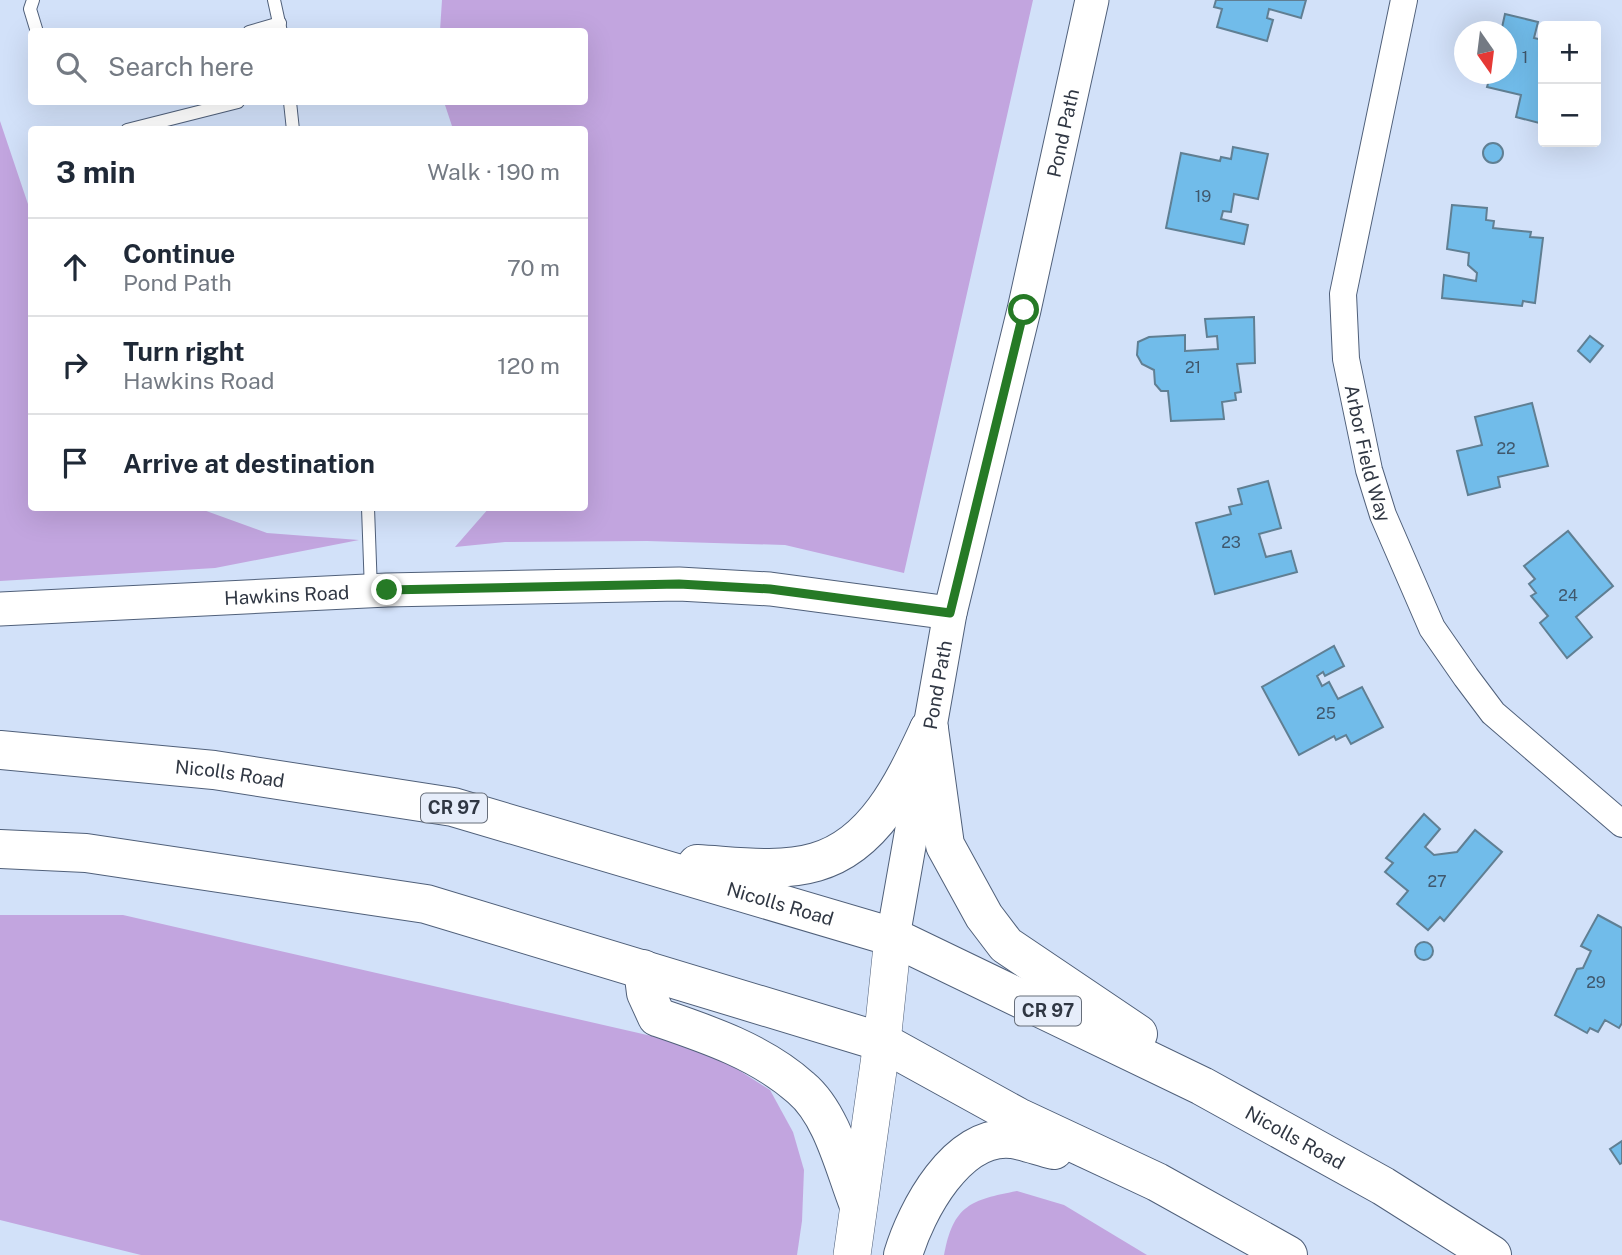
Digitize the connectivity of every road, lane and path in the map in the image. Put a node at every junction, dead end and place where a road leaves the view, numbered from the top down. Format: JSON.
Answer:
{"nodes":[{"id":1,"x":33,"y":0,"type":"edge"},
{"id":2,"x":274,"y":0,"type":"edge"},
{"id":3,"x":1092,"y":0,"type":"edge"},
{"id":4,"x":1404,"y":0,"type":"edge"},
{"id":5,"x":281,"y":27,"type":"edge"},
{"id":6,"x":36,"y":28,"type":"edge"},
{"id":7,"x":226,"y":105,"type":"edge"},
{"id":8,"x":290,"y":105,"type":"edge"},
{"id":9,"x":143,"y":126,"type":"edge"},
{"id":10,"x":293,"y":126,"type":"edge"},
{"id":11,"x":368,"y":511,"type":"edge"},
{"id":12,"x":371,"y":591,"type":"junction"},
{"id":13,"x":0,"y":609,"type":"edge"},
{"id":14,"x":950,"y":613,"type":"junction"},
{"id":15,"x":929,"y":729,"type":"junction"},
{"id":16,"x":0,"y":750,"type":"edge"},
{"id":17,"x":1622,"y":824,"type":"edge"},
{"id":18,"x":0,"y":849,"type":"edge"},
{"id":19,"x":637,"y":862,"type":"junction"},
{"id":20,"x":893,"y":937,"type":"junction"},
{"id":21,"x":643,"y":970,"type":"junction"},
{"id":22,"x":882,"y":1042,"type":"junction"},
{"id":23,"x":1202,"y":1086,"type":"junction"},
{"id":24,"x":1157,"y":1182,"type":"junction"},
{"id":25,"x":858,"y":1203,"type":"junction"},
{"id":26,"x":852,"y":1255,"type":"edge"},
{"id":27,"x":904,"y":1255,"type":"edge"},
{"id":28,"x":1288,"y":1255,"type":"edge"},
{"id":29,"x":1492,"y":1255,"type":"edge"}],
"edges":[{"from":1,"to":6,"type":"lane"},
{"from":2,"to":5,"type":"lane"},
{"from":3,"to":14,"type":"street","name":"Pond Path"},
{"from":4,"to":17,"type":"street","name":"Arbor Field Way"},
{"from":7,"to":9,"type":"lane"},
{"from":8,"to":10,"type":"lane"},
{"from":11,"to":12,"type":"lane"},
{"from":12,"to":13,"type":"street","name":"Hawkins Road"},
{"from":12,"to":14,"type":"street","name":"Hawkins Road"},
{"from":14,"to":15,"type":"street","name":"Pond Path"},
{"from":15,"to":19,"type":"highway"},
{"from":15,"to":20,"type":"street","name":"Pond Path"},
{"from":15,"to":23,"type":"highway"},
{"from":16,"to":19,"type":"highway","name":"Nicolls Road","number":"CR 97"},
{"from":18,"to":21,"type":"highway"},
{"from":19,"to":20,"type":"highway","name":"Nicolls Road","number":"CR 97"},
{"from":20,"to":22,"type":"main road","name":"Pond Path"},
{"from":20,"to":23,"type":"highway","name":"Nicolls Road","number":"CR 97"},
{"from":21,"to":22,"type":"highway"},
{"from":21,"to":25,"type":"highway"},
{"from":22,"to":24,"type":"highway"},
{"from":22,"to":25,"type":"main road","name":"Pond Path"},
{"from":23,"to":29,"type":"highway","name":"Nicolls Road","number":"CR 97"},
{"from":24,"to":27,"type":"highway"},
{"from":24,"to":28,"type":"highway"},
{"from":25,"to":26,"type":"main road","name":"Pond Path"}]}
